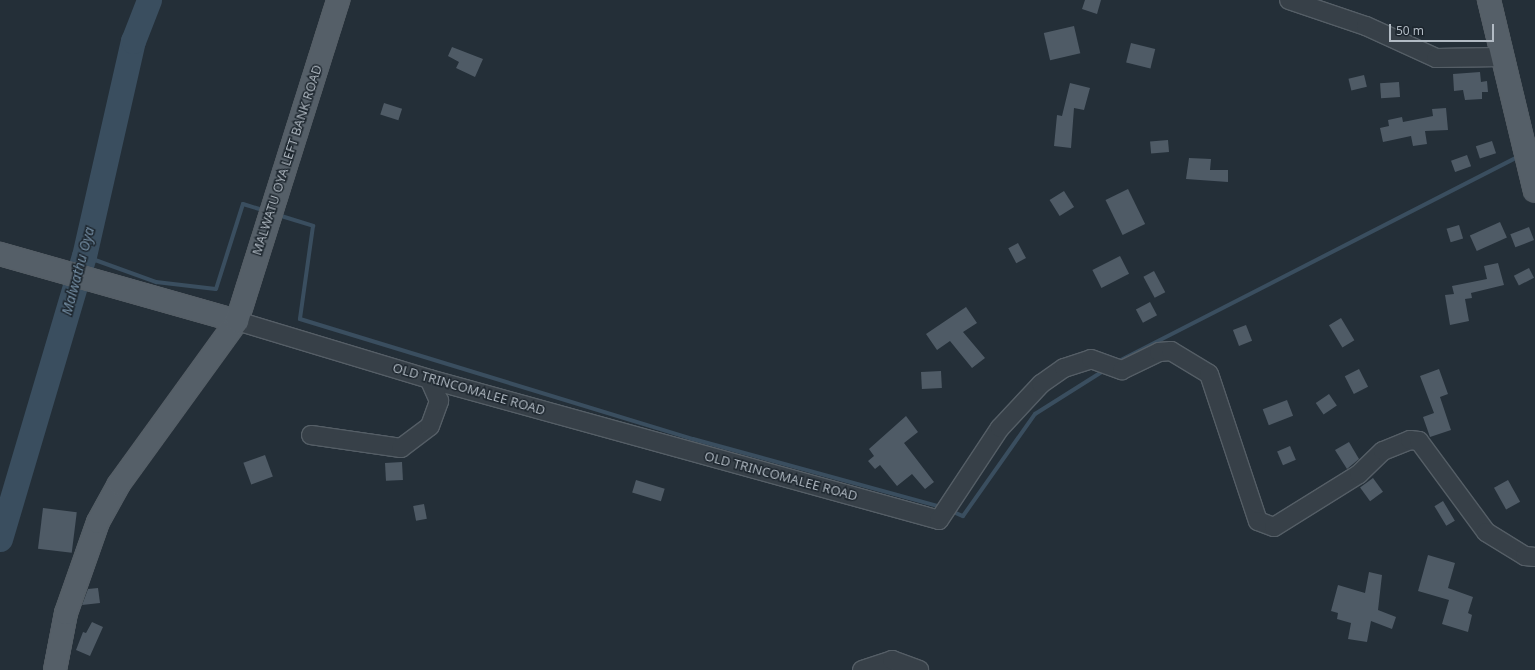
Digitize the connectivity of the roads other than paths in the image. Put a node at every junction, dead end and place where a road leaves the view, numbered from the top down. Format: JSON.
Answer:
{"nodes":[{"id":1,"x":338,"y":0,"type":"edge"},
{"id":2,"x":1289,"y":0,"type":"edge"},
{"id":3,"x":1489,"y":0,"type":"edge"},
{"id":4,"x":1501,"y":57,"type":"junction"},
{"id":5,"x":1535,"y":191,"type":"edge"},
{"id":6,"x":0,"y":254,"type":"edge"},
{"id":7,"x":237,"y":321,"type":"junction"},
{"id":8,"x":429,"y":379,"type":"junction"},
{"id":9,"x":311,"y":435,"type":"dead end"},
{"id":10,"x":1535,"y":557,"type":"edge"},
{"id":11,"x":55,"y":670,"type":"edge"},
{"id":12,"x":862,"y":670,"type":"edge"},
{"id":13,"x":919,"y":670,"type":"edge"}],
"edges":[{"from":1,"to":7,"type":"main road","name":"MALWATU OYA LEFT BANK ROAD"},
{"from":2,"to":4,"type":"street"},
{"from":3,"to":4,"type":"main road"},
{"from":4,"to":5,"type":"main road"},
{"from":6,"to":7,"type":"main road","name":"OLD TRINCOMALEE ROAD"},
{"from":7,"to":8,"type":"street","name":"OLD TRINCOMALEE ROAD"},
{"from":7,"to":11,"type":"main road","name":"MALWATU OYA LEFT BANK ROAD"},
{"from":8,"to":9,"type":"street"},
{"from":8,"to":10,"type":"street","name":"OLD TRINCOMALEE ROAD"},
{"from":12,"to":13,"type":"street"}]}
